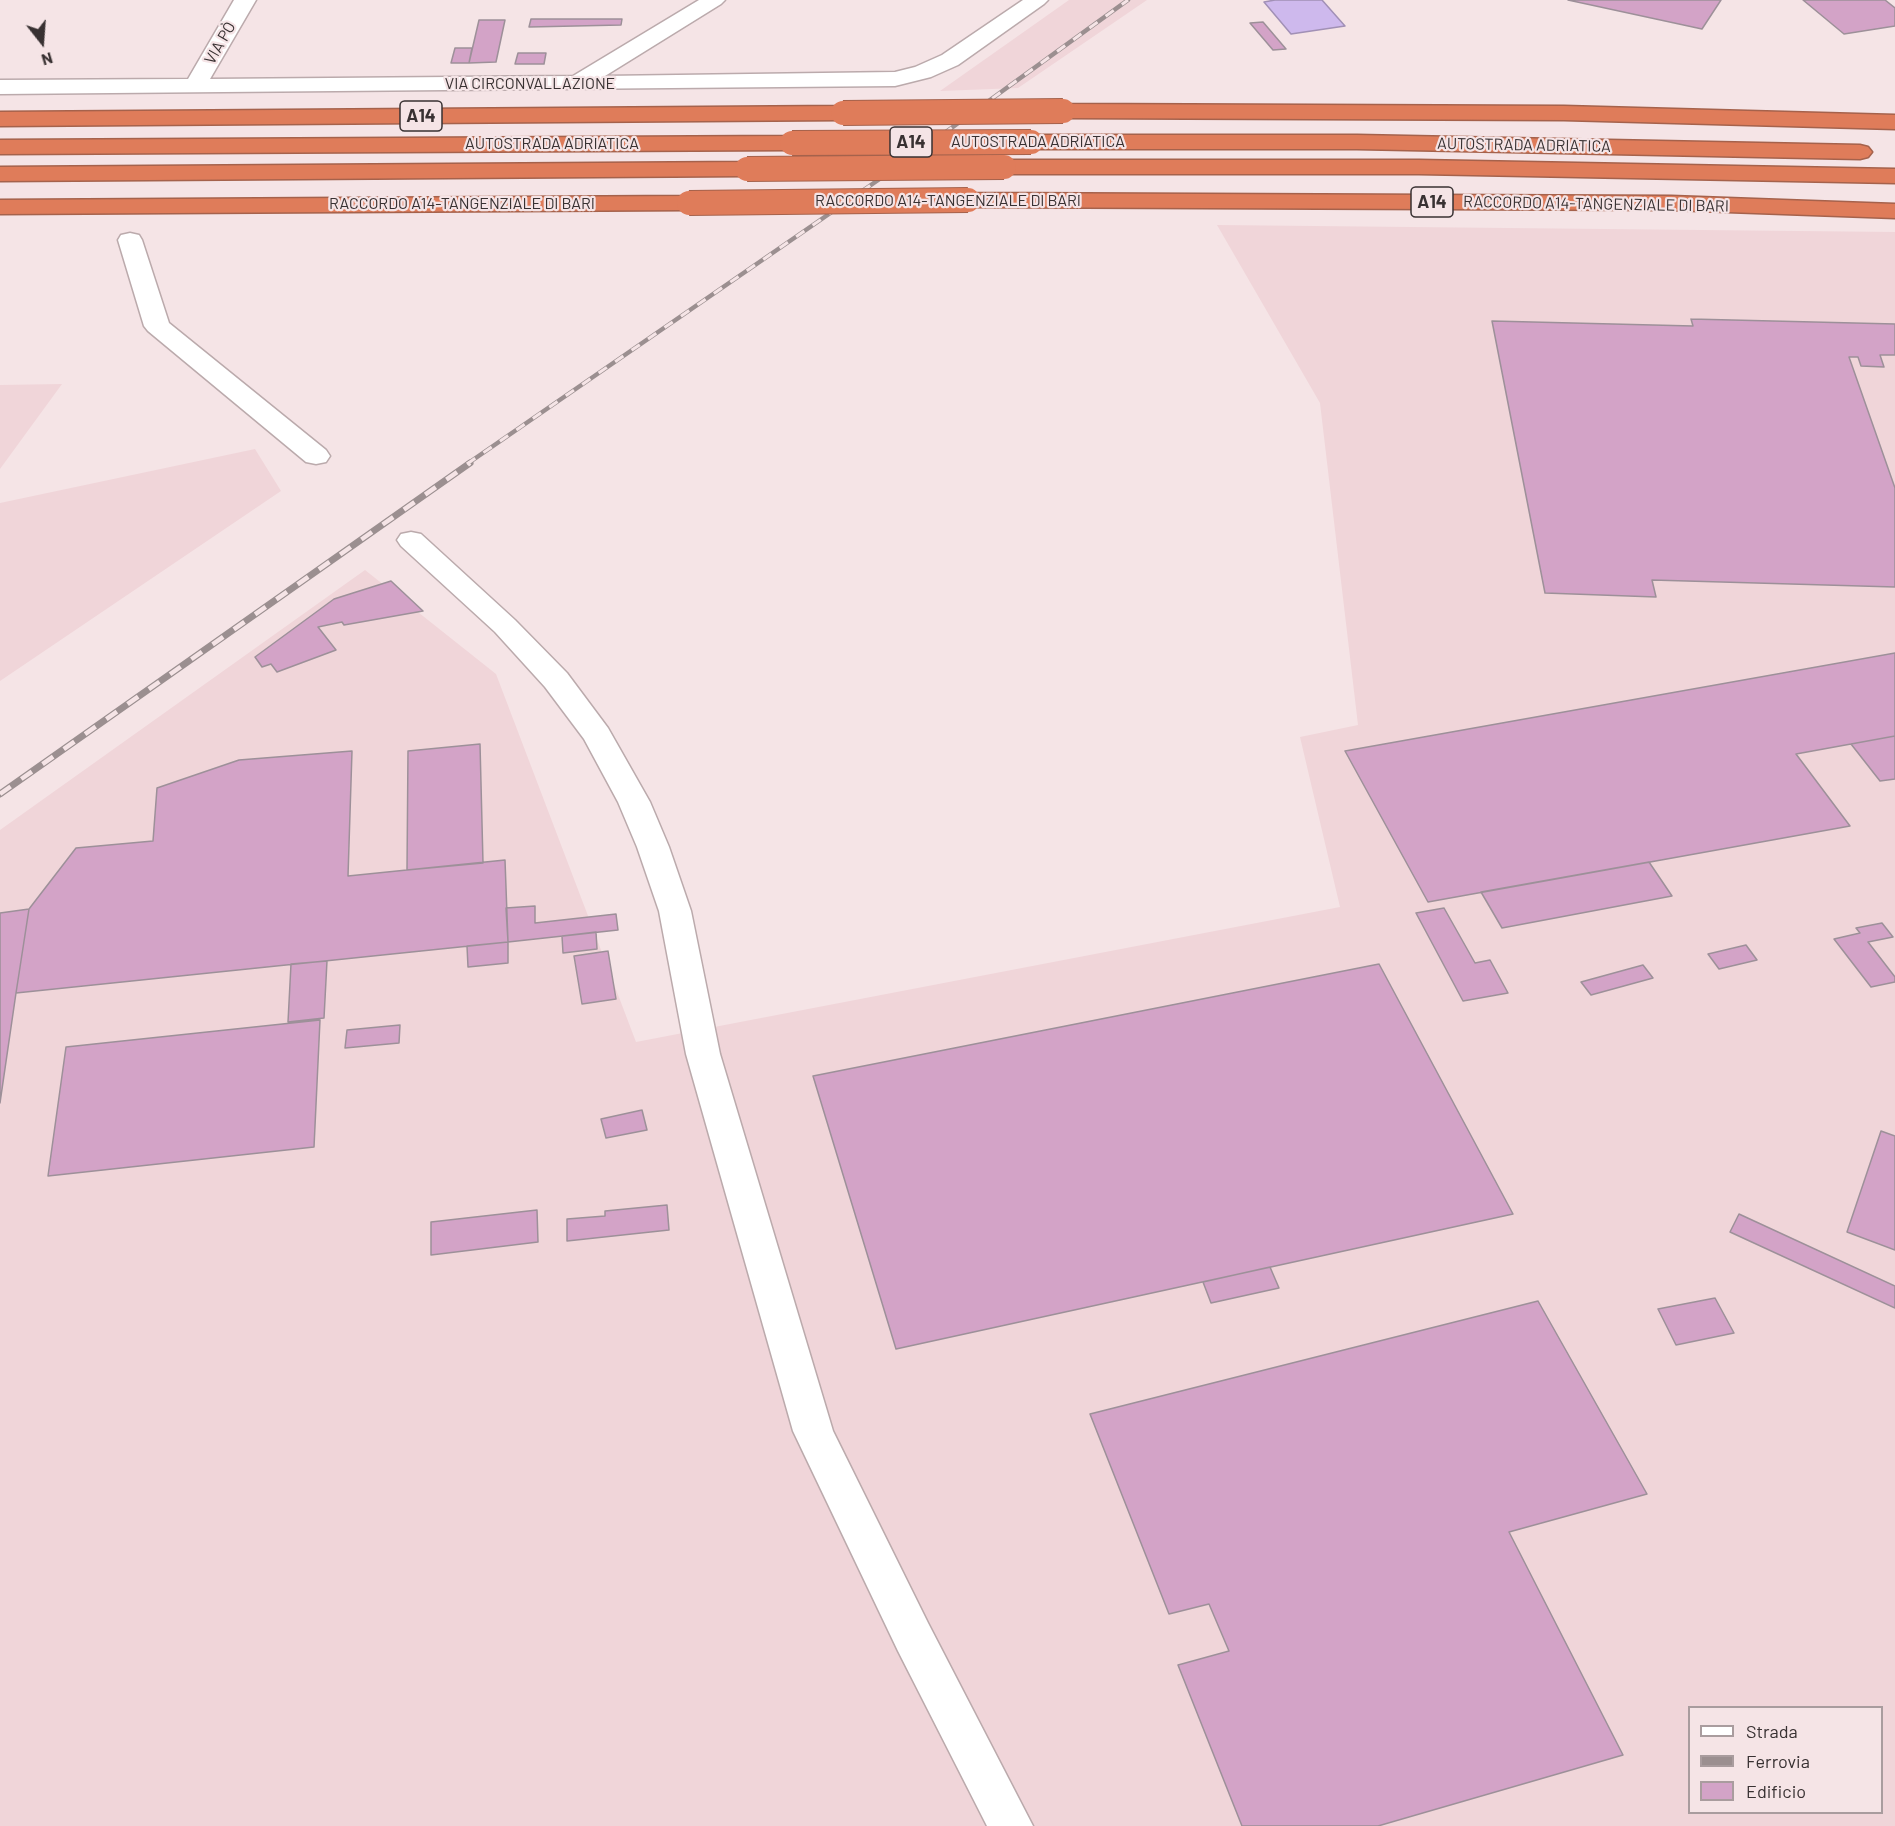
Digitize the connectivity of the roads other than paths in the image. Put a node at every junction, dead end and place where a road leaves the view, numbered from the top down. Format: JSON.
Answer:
{"nodes":[{"id":1,"x":245,"y":0,"type":"edge"},
{"id":2,"x":714,"y":0,"type":"edge"},
{"id":3,"x":1037,"y":0,"type":"edge"},
{"id":4,"x":578,"y":83,"type":"junction"},
{"id":5,"x":195,"y":86,"type":"junction"},
{"id":6,"x":0,"y":87,"type":"edge"},
{"id":7,"x":0,"y":119,"type":"edge"},
{"id":8,"x":1888,"y":122,"type":"edge"},
{"id":9,"x":0,"y":147,"type":"edge"},
{"id":10,"x":1883,"y":153,"type":"dead end"},
{"id":11,"x":0,"y":174,"type":"edge"},
{"id":12,"x":1895,"y":176,"type":"edge"},
{"id":13,"x":0,"y":207,"type":"edge"},
{"id":14,"x":1895,"y":211,"type":"edge"},
{"id":15,"x":130,"y":240,"type":"dead end"},
{"id":16,"x":316,"y":456,"type":"dead end"},
{"id":17,"x":411,"y":540,"type":"dead end"},
{"id":18,"x":1011,"y":1826,"type":"edge"}],
"edges":[{"from":1,"to":5,"type":"street","name":"VIA PÒ"},
{"from":2,"to":4,"type":"street"},
{"from":3,"to":4,"type":"street","name":"VIA CIRCONVALLAZIONE"},
{"from":4,"to":5,"type":"street","name":"VIA CIRCONVALLAZIONE"},
{"from":5,"to":6,"type":"street","name":"VIA CIRCONVALLAZIONE"},
{"from":7,"to":8,"type":"highway","number":"A14","bridge":true},
{"from":9,"to":10,"type":"highway","name":"AUTOSTRADA ADRIATICA","number":"A14","bridge":true},
{"from":11,"to":12,"type":"highway","name":"AUTOSTRADA ADRIATICA","number":"A14","bridge":true},
{"from":13,"to":14,"type":"highway","name":"RACCORDO A14-TANGENZIALE DI BARI","number":"A14","bridge":true},
{"from":15,"to":16,"type":"street"},
{"from":17,"to":18,"type":"street"}]}
